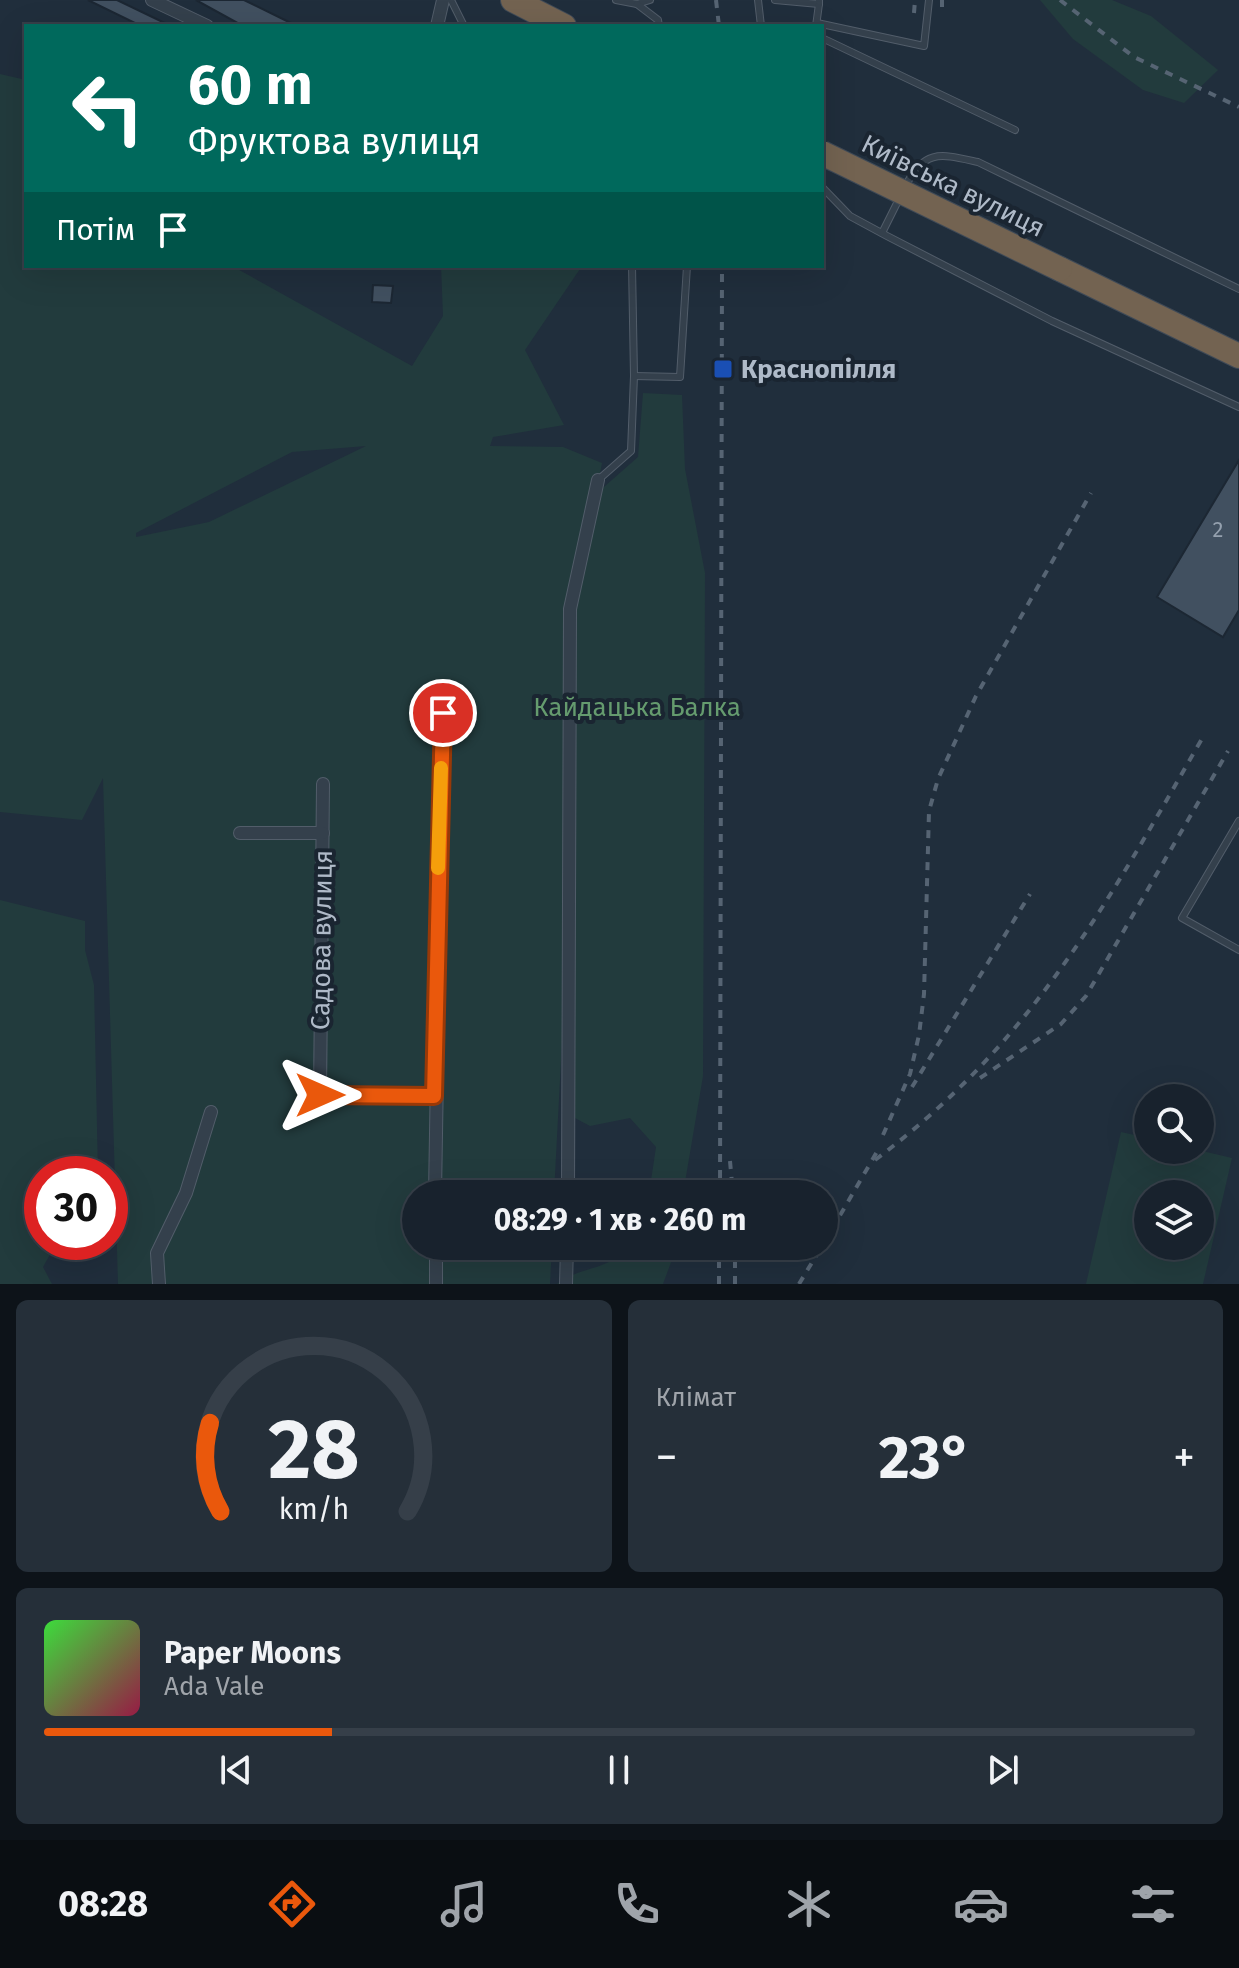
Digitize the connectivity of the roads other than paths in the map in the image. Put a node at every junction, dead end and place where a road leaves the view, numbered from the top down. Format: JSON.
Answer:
{"nodes":[{"id":1,"x":152,"y":0,"type":"edge"},
{"id":2,"x":443,"y":0,"type":"edge"},
{"id":3,"x":451,"y":0,"type":"edge"},
{"id":4,"x":513,"y":0,"type":"edge"},
{"id":5,"x":616,"y":0,"type":"edge"},
{"id":6,"x":650,"y":0,"type":"edge"},
{"id":7,"x":758,"y":0,"type":"edge"},
{"id":8,"x":775,"y":0,"type":"edge"},
{"id":9,"x":929,"y":0,"type":"edge"},
{"id":10,"x":819,"y":2,"type":"edge"},
{"id":11,"x":637,"y":4,"type":"junction"},
{"id":12,"x":203,"y":24,"type":"edge"},
{"id":13,"x":437,"y":24,"type":"edge"},
{"id":14,"x":463,"y":24,"type":"edge"},
{"id":15,"x":560,"y":24,"type":"edge"},
{"id":16,"x":659,"y":24,"type":"edge"},
{"id":17,"x":761,"y":24,"type":"edge"},
{"id":18,"x":816,"y":24,"type":"edge"},
{"id":19,"x":824,"y":26,"type":"edge"},
{"id":20,"x":824,"y":39,"type":"edge"},
{"id":21,"x":1015,"y":130,"type":"dead end"},
{"id":22,"x":824,"y":154,"type":"edge"},
{"id":23,"x":824,"y":189,"type":"edge"},
{"id":24,"x":882,"y":233,"type":"junction"},
{"id":25,"x":632,"y":268,"type":"edge"},
{"id":26,"x":687,"y":268,"type":"edge"},
{"id":27,"x":1239,"y":289,"type":"edge"},
{"id":28,"x":1239,"y":356,"type":"edge"},
{"id":29,"x":634,"y":376,"type":"junction"},
{"id":30,"x":1239,"y":407,"type":"edge"},
{"id":31,"x":598,"y":480,"type":"joint"},
{"id":32,"x":443,"y":713,"type":"dead end"},
{"id":33,"x":323,"y":784,"type":"dead end"},
{"id":34,"x":1239,"y":821,"type":"edge"},
{"id":35,"x":240,"y":833,"type":"dead end"},
{"id":36,"x":323,"y":833,"type":"junction"},
{"id":37,"x":1239,"y":950,"type":"edge"},
{"id":38,"x":434,"y":1096,"type":"junction"},
{"id":39,"x":211,"y":1112,"type":"dead end"},
{"id":40,"x":435,"y":1180,"type":"edge"},
{"id":41,"x":568,"y":1180,"type":"edge"},
{"id":42,"x":436,"y":1260,"type":"edge"},
{"id":43,"x":567,"y":1260,"type":"edge"},
{"id":44,"x":159,"y":1284,"type":"edge"},
{"id":45,"x":436,"y":1284,"type":"edge"},
{"id":46,"x":566,"y":1284,"type":"edge"}],
"edges":[{"from":1,"to":12,"type":"street"},
{"from":2,"to":13,"type":"street"},
{"from":3,"to":14,"type":"lane"},
{"from":4,"to":15,"type":"highway"},
{"from":5,"to":11,"type":"lane"},
{"from":6,"to":11,"type":"lane"},
{"from":7,"to":17,"type":"lane"},
{"from":8,"to":10,"type":"lane"},
{"from":9,"to":19,"type":"lane"},
{"from":10,"to":18,"type":"lane"},
{"from":11,"to":16,"type":"lane"},
{"from":20,"to":21,"type":"lane"},
{"from":22,"to":28,"type":"highway","name":"Київська вулиця","bridge":true},
{"from":23,"to":24,"type":"lane"},
{"from":24,"to":27,"type":"lane"},
{"from":24,"to":30,"type":"lane"},
{"from":25,"to":29,"type":"lane"},
{"from":26,"to":29,"type":"lane"},
{"from":29,"to":31,"type":"lane"},
{"from":31,"to":41,"type":"street"},
{"from":32,"to":38,"type":"street"},
{"from":33,"to":36,"type":"street","name":"Садова вулиця"},
{"from":34,"to":37,"type":"lane"},
{"from":35,"to":36,"type":"street"},
{"from":36,"to":38,"type":"street","name":"Садова вулиця"},
{"from":38,"to":40,"type":"street"},
{"from":39,"to":44,"type":"street"},
{"from":42,"to":45,"type":"street"},
{"from":43,"to":46,"type":"street"}]}
